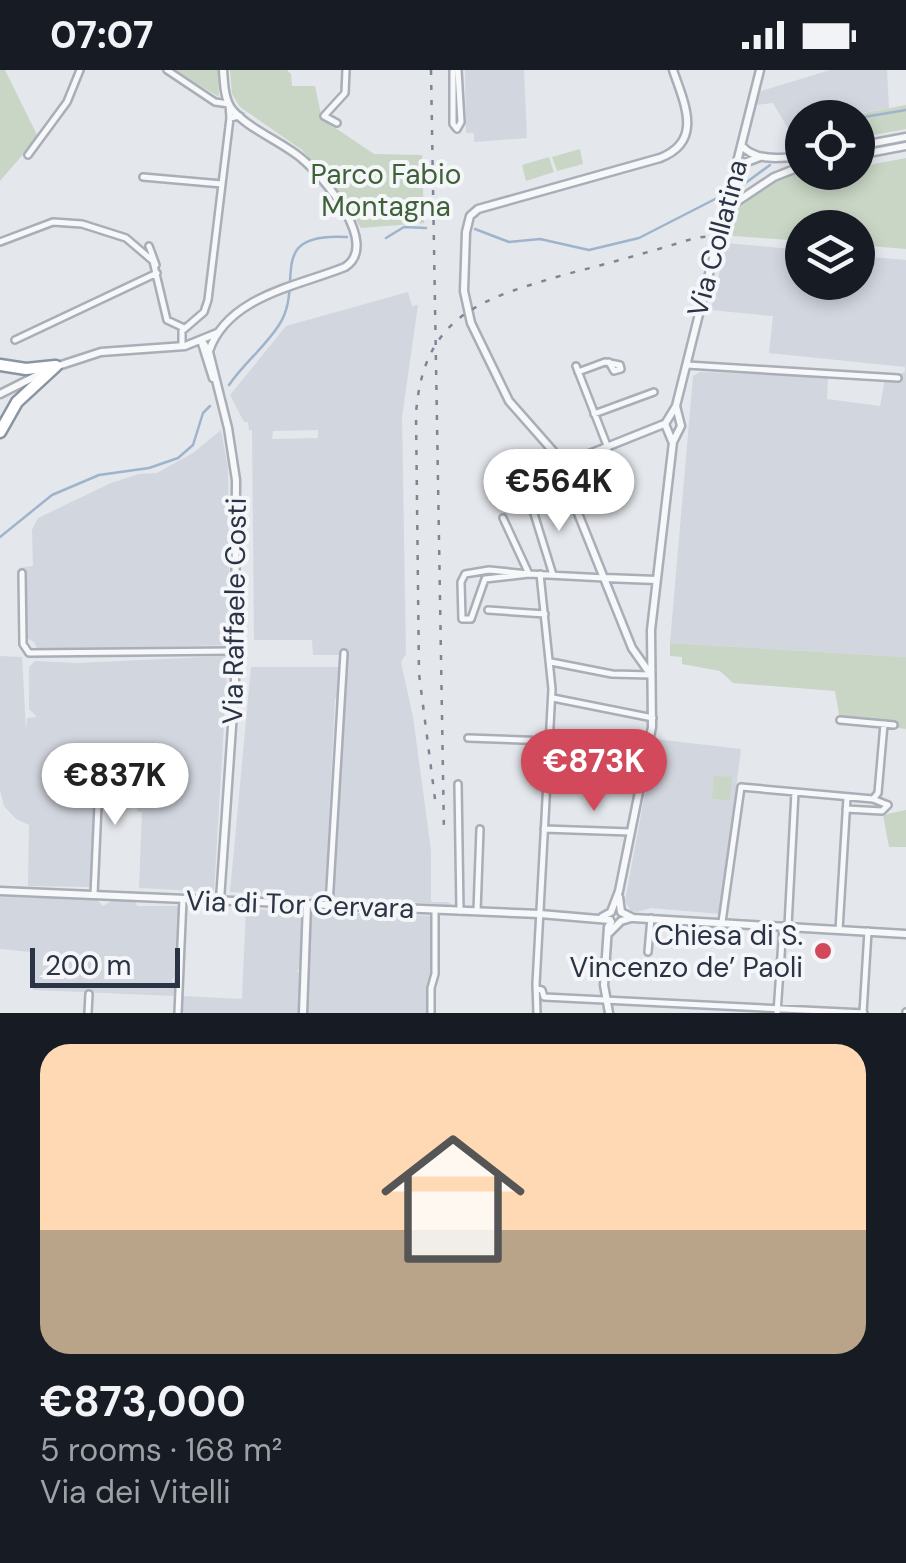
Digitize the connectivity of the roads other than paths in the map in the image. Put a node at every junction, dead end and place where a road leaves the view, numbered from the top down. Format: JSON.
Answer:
{"nodes":[{"id":1,"x":80,"y":70,"type":"edge"},
{"id":2,"x":167,"y":70,"type":"edge"},
{"id":3,"x":223,"y":70,"type":"edge"},
{"id":4,"x":346,"y":70,"type":"edge"},
{"id":5,"x":455,"y":70,"type":"edge"},
{"id":6,"x":673,"y":70,"type":"edge"},
{"id":7,"x":760,"y":70,"type":"edge"},
{"id":8,"x":229,"y":104,"type":"junction"},
{"id":9,"x":240,"y":116,"type":"junction"},
{"id":10,"x":230,"y":118,"type":"junction"},
{"id":11,"x":336,"y":124,"type":"dead end"},
{"id":12,"x":906,"y":137,"type":"edge"},
{"id":13,"x":875,"y":143,"type":"edge"},
{"id":14,"x":742,"y":145,"type":"junction"},
{"id":15,"x":906,"y":146,"type":"edge"},
{"id":16,"x":875,"y":152,"type":"edge"},
{"id":17,"x":28,"y":155,"type":"dead end"},
{"id":18,"x":785,"y":156,"type":"edge"},
{"id":19,"x":761,"y":157,"type":"junction"},
{"id":20,"x":736,"y":166,"type":"junction"},
{"id":21,"x":785,"y":173,"type":"edge"},
{"id":22,"x":143,"y":177,"type":"dead end"},
{"id":23,"x":222,"y":184,"type":"junction"},
{"id":24,"x":725,"y":210,"type":"junction"},
{"id":25,"x":0,"y":242,"type":"edge"},
{"id":26,"x":149,"y":246,"type":"dead end"},
{"id":27,"x":156,"y":270,"type":"junction"},
{"id":28,"x":173,"y":326,"type":"junction"},
{"id":29,"x":184,"y":328,"type":"junction"},
{"id":30,"x":220,"y":331,"type":"junction"},
{"id":31,"x":180,"y":336,"type":"junction"},
{"id":32,"x":15,"y":340,"type":"dead end"},
{"id":33,"x":202,"y":341,"type":"junction"},
{"id":34,"x":184,"y":346,"type":"junction"},
{"id":35,"x":207,"y":355,"type":"junction"},
{"id":36,"x":609,"y":362,"type":"dead end"},
{"id":37,"x":684,"y":364,"type":"junction"},
{"id":38,"x":0,"y":365,"type":"edge"},
{"id":39,"x":56,"y":366,"type":"junction"},
{"id":40,"x":898,"y":378,"type":"dead end"},
{"id":41,"x":654,"y":392,"type":"dead end"},
{"id":42,"x":0,"y":394,"type":"edge"},
{"id":43,"x":594,"y":414,"type":"junction"},
{"id":44,"x":671,"y":426,"type":"junction"},
{"id":45,"x":0,"y":432,"type":"edge"},
{"id":46,"x":608,"y":448,"type":"junction"},
{"id":47,"x":560,"y":466,"type":"junction"},
{"id":48,"x":531,"y":504,"type":"dead end"},
{"id":49,"x":503,"y":518,"type":"dead end"},
{"id":50,"x":22,"y":573,"type":"dead end"},
{"id":51,"x":529,"y":574,"type":"junction"},
{"id":52,"x":540,"y":574,"type":"junction"},
{"id":53,"x":553,"y":575,"type":"junction"},
{"id":54,"x":604,"y":578,"type":"junction"},
{"id":55,"x":656,"y":580,"type":"junction"},
{"id":56,"x":488,"y":610,"type":"dead end"},
{"id":57,"x":545,"y":614,"type":"junction"},
{"id":58,"x":236,"y":651,"type":"junction"},
{"id":59,"x":344,"y":653,"type":"dead end"},
{"id":60,"x":551,"y":662,"type":"junction"},
{"id":61,"x":651,"y":675,"type":"junction"},
{"id":62,"x":552,"y":698,"type":"junction"},
{"id":63,"x":653,"y":718,"type":"junction"},
{"id":64,"x":840,"y":720,"type":"dead end"},
{"id":65,"x":884,"y":724,"type":"junction"},
{"id":66,"x":894,"y":726,"type":"dead end"},
{"id":67,"x":468,"y":738,"type":"dead end"},
{"id":68,"x":550,"y":742,"type":"junction"},
{"id":69,"x":100,"y":760,"type":"dead end"},
{"id":70,"x":458,"y":784,"type":"dead end"},
{"id":71,"x":796,"y":792,"type":"junction"},
{"id":72,"x":847,"y":797,"type":"junction"},
{"id":73,"x":873,"y":799,"type":"junction"},
{"id":74,"x":846,"y":809,"type":"junction"},
{"id":75,"x":480,"y":829,"type":"dead end"},
{"id":76,"x":544,"y":829,"type":"junction"},
{"id":77,"x":630,"y":832,"type":"junction"},
{"id":78,"x":0,"y":891,"type":"edge"},
{"id":79,"x":94,"y":895,"type":"junction"},
{"id":80,"x":183,"y":899,"type":"junction"},
{"id":81,"x":220,"y":900,"type":"junction"},
{"id":82,"x":307,"y":904,"type":"junction"},
{"id":83,"x":329,"y":905,"type":"junction"},
{"id":84,"x":435,"y":910,"type":"junction"},
{"id":85,"x":460,"y":911,"type":"junction"},
{"id":86,"x":477,"y":912,"type":"junction"},
{"id":87,"x":540,"y":914,"type":"junction"},
{"id":88,"x":616,"y":917,"type":"junction"},
{"id":89,"x":651,"y":918,"type":"junction"},
{"id":90,"x":722,"y":922,"type":"junction"},
{"id":91,"x":785,"y":926,"type":"junction"},
{"id":92,"x":839,"y":930,"type":"junction"},
{"id":93,"x":868,"y":932,"type":"junction"},
{"id":94,"x":906,"y":934,"type":"edge"},
{"id":95,"x":648,"y":952,"type":"dead end"},
{"id":96,"x":536,"y":986,"type":"junction"},
{"id":97,"x":89,"y":994,"type":"dead end"},
{"id":98,"x":546,"y":997,"type":"junction"},
{"id":99,"x":606,"y":1000,"type":"junction"},
{"id":100,"x":537,"y":1009,"type":"edge"},
{"id":101,"x":714,"y":1009,"type":"edge"},
{"id":102,"x":739,"y":1010,"type":"edge"},
{"id":103,"x":777,"y":1011,"type":"edge"},
{"id":104,"x":88,"y":1013,"type":"edge"},
{"id":105,"x":178,"y":1013,"type":"edge"},
{"id":106,"x":303,"y":1013,"type":"edge"},
{"id":107,"x":431,"y":1013,"type":"edge"},
{"id":108,"x":609,"y":1013,"type":"edge"},
{"id":109,"x":864,"y":1013,"type":"edge"}],
"edges":[{"from":1,"to":17,"type":"street"},
{"from":2,"to":8,"type":"street"},
{"from":3,"to":8,"type":"street"},
{"from":4,"to":11,"type":"street"},
{"from":5,"to":5,"type":"street"},
{"from":6,"to":47,"type":"street"},
{"from":7,"to":14,"type":"street","name":"Via Collatina"},
{"from":8,"to":9,"type":"street"},
{"from":8,"to":10,"type":"street"},
{"from":9,"to":10,"type":"street"},
{"from":9,"to":30,"type":"street"},
{"from":10,"to":23,"type":"street"},
{"from":12,"to":13,"type":"street"},
{"from":14,"to":19,"type":"street"},
{"from":14,"to":20,"type":"street","name":"Via Collatina"},
{"from":15,"to":16,"type":"street"},
{"from":18,"to":19,"type":"street"},
{"from":19,"to":20,"type":"street"},
{"from":20,"to":24,"type":"street","name":"Via Collatina"},
{"from":21,"to":24,"type":"street"},
{"from":22,"to":23,"type":"street"},
{"from":23,"to":29,"type":"street"},
{"from":24,"to":37,"type":"street","name":"Via Collatina"},
{"from":25,"to":27,"type":"street"},
{"from":26,"to":27,"type":"street"},
{"from":27,"to":28,"type":"street"},
{"from":27,"to":32,"type":"street"},
{"from":28,"to":29,"type":"street"},
{"from":28,"to":31,"type":"street"},
{"from":29,"to":31,"type":"street"},
{"from":30,"to":33,"type":"street"},
{"from":30,"to":35,"type":"street"},
{"from":31,"to":34,"type":"street"},
{"from":33,"to":34,"type":"street"},
{"from":33,"to":35,"type":"street","name":"Via Raffaele Costi"},
{"from":34,"to":35,"type":"street"},
{"from":34,"to":39,"type":"street"},
{"from":35,"to":58,"type":"street","name":"Via Raffaele Costi"},
{"from":36,"to":43,"type":"street"},
{"from":37,"to":40,"type":"street"},
{"from":37,"to":44,"type":"street","name":"Via Collatina"},
{"from":38,"to":39,"type":"highway"},
{"from":39,"to":42,"type":"street"},
{"from":39,"to":45,"type":"highway"},
{"from":41,"to":43,"type":"street"},
{"from":43,"to":46,"type":"street"},
{"from":44,"to":46,"type":"street"},
{"from":44,"to":55,"type":"street"},
{"from":46,"to":47,"type":"street"},
{"from":47,"to":54,"type":"street"},
{"from":48,"to":53,"type":"street"},
{"from":49,"to":51,"type":"street"},
{"from":50,"to":58,"type":"street"},
{"from":51,"to":51,"type":"street"},
{"from":51,"to":52,"type":"street"},
{"from":52,"to":53,"type":"street"},
{"from":52,"to":57,"type":"street"},
{"from":53,"to":54,"type":"street"},
{"from":54,"to":55,"type":"street"},
{"from":54,"to":61,"type":"street"},
{"from":55,"to":61,"type":"street"},
{"from":56,"to":57,"type":"street"},
{"from":57,"to":60,"type":"street"},
{"from":58,"to":81,"type":"street","name":"Via Raffaele Costi"},
{"from":59,"to":83,"type":"street"},
{"from":60,"to":61,"type":"street"},
{"from":60,"to":62,"type":"street"},
{"from":61,"to":63,"type":"street"},
{"from":62,"to":63,"type":"street"},
{"from":62,"to":68,"type":"street"},
{"from":63,"to":77,"type":"street"},
{"from":64,"to":65,"type":"street"},
{"from":65,"to":66,"type":"street"},
{"from":65,"to":73,"type":"street"},
{"from":67,"to":68,"type":"street"},
{"from":68,"to":76,"type":"street"},
{"from":69,"to":79,"type":"street"},
{"from":70,"to":85,"type":"street"},
{"from":71,"to":72,"type":"street"},
{"from":71,"to":90,"type":"street"},
{"from":71,"to":91,"type":"street"},
{"from":72,"to":73,"type":"street"},
{"from":72,"to":74,"type":"street"},
{"from":73,"to":74,"type":"street"},
{"from":74,"to":92,"type":"street"},
{"from":75,"to":86,"type":"street"},
{"from":76,"to":77,"type":"street"},
{"from":76,"to":87,"type":"street"},
{"from":77,"to":88,"type":"street"},
{"from":78,"to":79,"type":"street","name":"Via di Tor Cervara"},
{"from":79,"to":80,"type":"street","name":"Via di Tor Cervara"},
{"from":80,"to":81,"type":"street","name":"Via di Tor Cervara"},
{"from":80,"to":105,"type":"street"},
{"from":81,"to":82,"type":"street","name":"Via di Tor Cervara"},
{"from":82,"to":83,"type":"street","name":"Via di Tor Cervara"},
{"from":82,"to":106,"type":"street"},
{"from":83,"to":84,"type":"street","name":"Via di Tor Cervara"},
{"from":84,"to":85,"type":"street","name":"Via di Tor Cervara"},
{"from":84,"to":107,"type":"street"},
{"from":85,"to":86,"type":"street","name":"Via di Tor Cervara"},
{"from":86,"to":87,"type":"street","name":"Via di Tor Cervara"},
{"from":87,"to":88,"type":"street","name":"Via di Tor Cervara"},
{"from":87,"to":96,"type":"street"},
{"from":88,"to":89,"type":"street"},
{"from":88,"to":99,"type":"street"},
{"from":89,"to":90,"type":"street"},
{"from":89,"to":95,"type":"street"},
{"from":90,"to":91,"type":"street"},
{"from":91,"to":92,"type":"street"},
{"from":91,"to":103,"type":"street"},
{"from":92,"to":93,"type":"street"},
{"from":93,"to":94,"type":"street"},
{"from":93,"to":109,"type":"street"},
{"from":96,"to":98,"type":"street"},
{"from":96,"to":100,"type":"street"},
{"from":97,"to":104,"type":"street"},
{"from":98,"to":99,"type":"street"},
{"from":98,"to":100,"type":"street"},
{"from":99,"to":101,"type":"street"},
{"from":99,"to":108,"type":"street"},
{"from":101,"to":102,"type":"street"},
{"from":102,"to":103,"type":"street"},
{"from":103,"to":109,"type":"street"}]}
